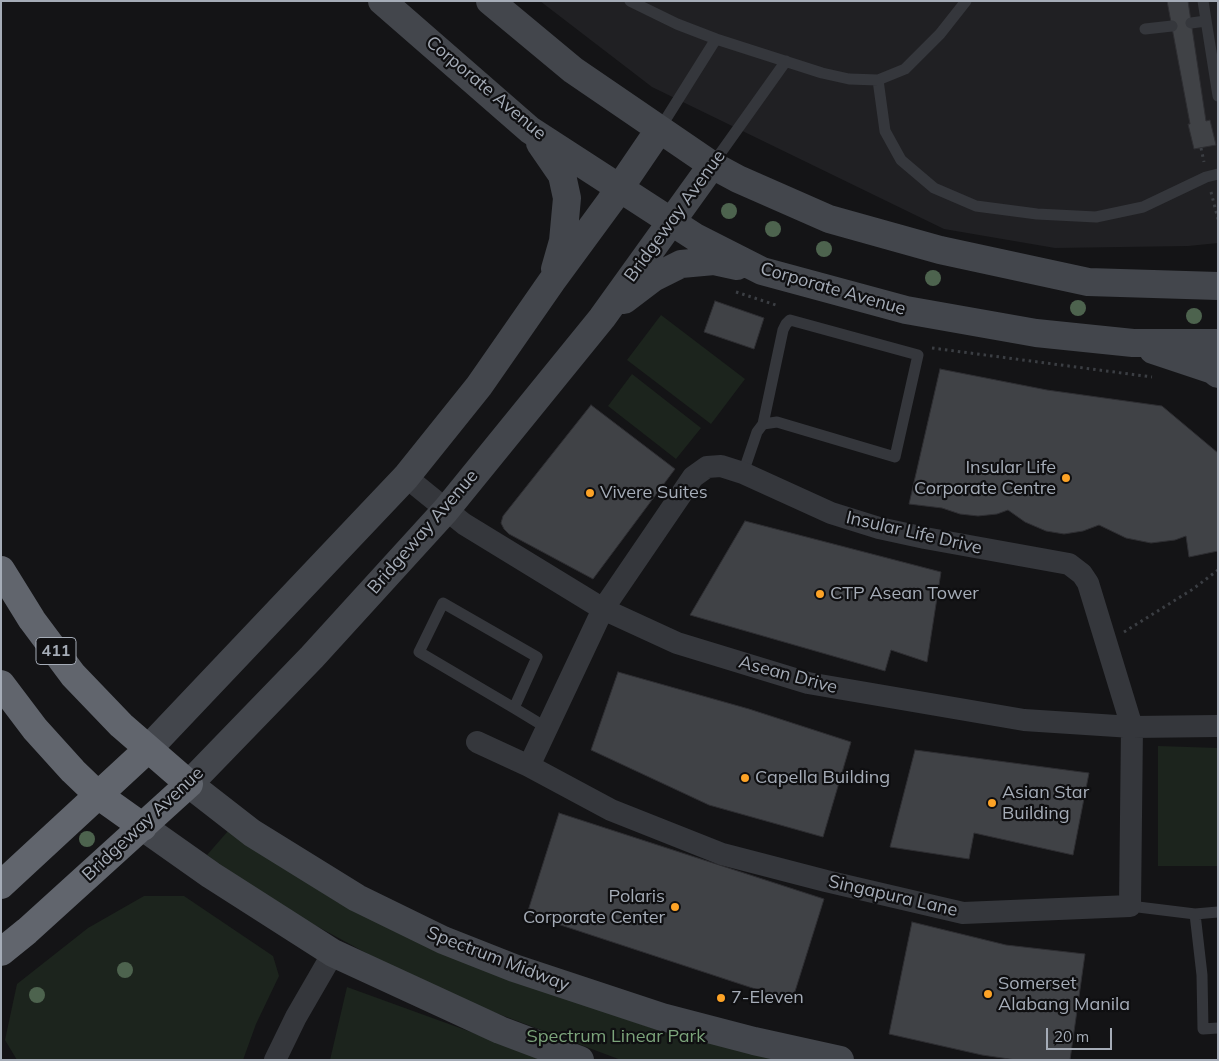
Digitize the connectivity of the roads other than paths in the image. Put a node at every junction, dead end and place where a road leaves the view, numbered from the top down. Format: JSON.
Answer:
{"nodes":[{"id":1,"x":382,"y":1,"type":"edge"},
{"id":2,"x":490,"y":1,"type":"edge"},
{"id":3,"x":630,"y":1,"type":"edge"},
{"id":4,"x":966,"y":1,"type":"edge"},
{"id":5,"x":1203,"y":1,"type":"edge"},
{"id":6,"x":1206,"y":21,"type":"junction"},
{"id":7,"x":1191,"y":23,"type":"dead end"},
{"id":8,"x":1172,"y":26,"type":"dead end"},
{"id":9,"x":1146,"y":29,"type":"dead end"},
{"id":10,"x":716,"y":38,"type":"junction"},
{"id":11,"x":786,"y":61,"type":"junction"},
{"id":12,"x":878,"y":80,"type":"junction"},
{"id":13,"x":1218,"y":96,"type":"edge"},
{"id":14,"x":530,"y":130,"type":"junction"},
{"id":15,"x":659,"y":130,"type":"junction"},
{"id":16,"x":712,"y":164,"type":"junction"},
{"id":17,"x":1218,"y":174,"type":"edge"},
{"id":18,"x":619,"y":189,"type":"junction"},
{"id":19,"x":670,"y":221,"type":"junction"},
{"id":20,"x":762,"y":271,"type":"junction"},
{"id":21,"x":552,"y":282,"type":"junction"},
{"id":22,"x":1218,"y":286,"type":"edge"},
{"id":23,"x":602,"y":318,"type":"junction"},
{"id":24,"x":1133,"y":343,"type":"junction"},
{"id":25,"x":1218,"y":343,"type":"edge"},
{"id":26,"x":1218,"y":374,"type":"edge"},
{"id":27,"x":763,"y":424,"type":"junction"},
{"id":28,"x":743,"y":473,"type":"junction"},
{"id":29,"x":406,"y":476,"type":"junction"},
{"id":30,"x":446,"y":510,"type":"junction"},
{"id":31,"x":1,"y":570,"type":"edge"},
{"id":32,"x":603,"y":609,"type":"junction"},
{"id":33,"x":1,"y":684,"type":"edge"},
{"id":34,"x":514,"y":708,"type":"junction"},
{"id":35,"x":1218,"y":726,"type":"edge"},
{"id":36,"x":1132,"y":727,"type":"junction"},
{"id":37,"x":548,"y":728,"type":"junction"},
{"id":38,"x":477,"y":742,"type":"dead end"},
{"id":39,"x":148,"y":749,"type":"junction"},
{"id":40,"x":529,"y":766,"type":"junction"},
{"id":41,"x":189,"y":784,"type":"junction"},
{"id":42,"x":98,"y":795,"type":"junction"},
{"id":43,"x":143,"y":827,"type":"junction"},
{"id":44,"x":1,"y":886,"type":"edge"},
{"id":45,"x":1130,"y":906,"type":"junction"},
{"id":46,"x":1218,"y":912,"type":"edge"},
{"id":47,"x":1195,"y":914,"type":"junction"},
{"id":48,"x":27,"y":931,"type":"junction"},
{"id":49,"x":1,"y":952,"type":"edge"},
{"id":50,"x":333,"y":953,"type":"junction"},
{"id":51,"x":1,"y":966,"type":"edge"},
{"id":52,"x":1218,"y":1028,"type":"edge"},
{"id":53,"x":275,"y":1060,"type":"edge"},
{"id":54,"x":580,"y":1060,"type":"edge"},
{"id":55,"x":840,"y":1060,"type":"edge"}],
"edges":[{"from":1,"to":14,"type":"street","name":"Corporate Avenue"},
{"from":2,"to":15,"type":"street"},
{"from":3,"to":10,"type":"lane"},
{"from":4,"to":12,"type":"lane"},
{"from":5,"to":6,"type":"lane"},
{"from":6,"to":7,"type":"lane"},
{"from":6,"to":13,"type":"lane"},
{"from":8,"to":9,"type":"lane"},
{"from":10,"to":11,"type":"lane"},
{"from":10,"to":15,"type":"lane"},
{"from":11,"to":12,"type":"lane"},
{"from":11,"to":16,"type":"lane","name":"Bridgeway Avenue"},
{"from":12,"to":17,"type":"lane"},
{"from":14,"to":18,"type":"street","name":"Corporate Avenue"},
{"from":14,"to":21,"type":"street"},
{"from":15,"to":16,"type":"street"},
{"from":15,"to":18,"type":"street"},
{"from":16,"to":19,"type":"street","name":"Bridgeway Avenue"},
{"from":16,"to":22,"type":"street"},
{"from":18,"to":19,"type":"street","name":"Corporate Avenue"},
{"from":18,"to":21,"type":"street"},
{"from":19,"to":20,"type":"street","name":"Corporate Avenue"},
{"from":19,"to":23,"type":"street","name":"Bridgeway Avenue"},
{"from":20,"to":23,"type":"street"},
{"from":20,"to":24,"type":"street","name":"Corporate Avenue"},
{"from":21,"to":29,"type":"street"},
{"from":23,"to":30,"type":"street","name":"Bridgeway Avenue"},
{"from":24,"to":25,"type":"street","name":"Corporate Avenue"},
{"from":24,"to":26,"type":"street"},
{"from":27,"to":27,"type":"lane"},
{"from":27,"to":28,"type":"lane"},
{"from":28,"to":32,"type":"street","name":"Insular Life Drive"},
{"from":28,"to":36,"type":"street","name":"Insular Life Drive"},
{"from":29,"to":30,"type":"street","name":"Asean Drive"},
{"from":29,"to":39,"type":"street"},
{"from":30,"to":32,"type":"street","name":"Asean Drive"},
{"from":30,"to":41,"type":"street","name":"Bridgeway Avenue"},
{"from":31,"to":39,"type":"highway","number":"411"},
{"from":32,"to":36,"type":"street","name":"Asean Drive"},
{"from":32,"to":37,"type":"street"},
{"from":33,"to":42,"type":"highway"},
{"from":34,"to":34,"type":"lane"},
{"from":34,"to":37,"type":"lane"},
{"from":35,"to":36,"type":"street","name":"Asean Drive"},
{"from":36,"to":45,"type":"street"},
{"from":37,"to":40,"type":"street"},
{"from":38,"to":40,"type":"street","name":"Singapura Lane"},
{"from":39,"to":41,"type":"highway","number":"411"},
{"from":39,"to":42,"type":"highway"},
{"from":40,"to":45,"type":"street","name":"Singapura Lane"},
{"from":41,"to":43,"type":"highway","name":"Bridgeway Avenue"},
{"from":41,"to":55,"type":"street","name":"Spectrum Midway"},
{"from":42,"to":43,"type":"highway"},
{"from":42,"to":44,"type":"highway"},
{"from":43,"to":48,"type":"highway","name":"Bridgeway Avenue"},
{"from":43,"to":50,"type":"street"},
{"from":45,"to":47,"type":"lane"},
{"from":46,"to":47,"type":"lane"},
{"from":47,"to":52,"type":"lane"},
{"from":48,"to":49,"type":"highway","name":"Bridgeway Avenue"},
{"from":48,"to":51,"type":"highway"},
{"from":50,"to":53,"type":"street"},
{"from":50,"to":54,"type":"street"}]}
